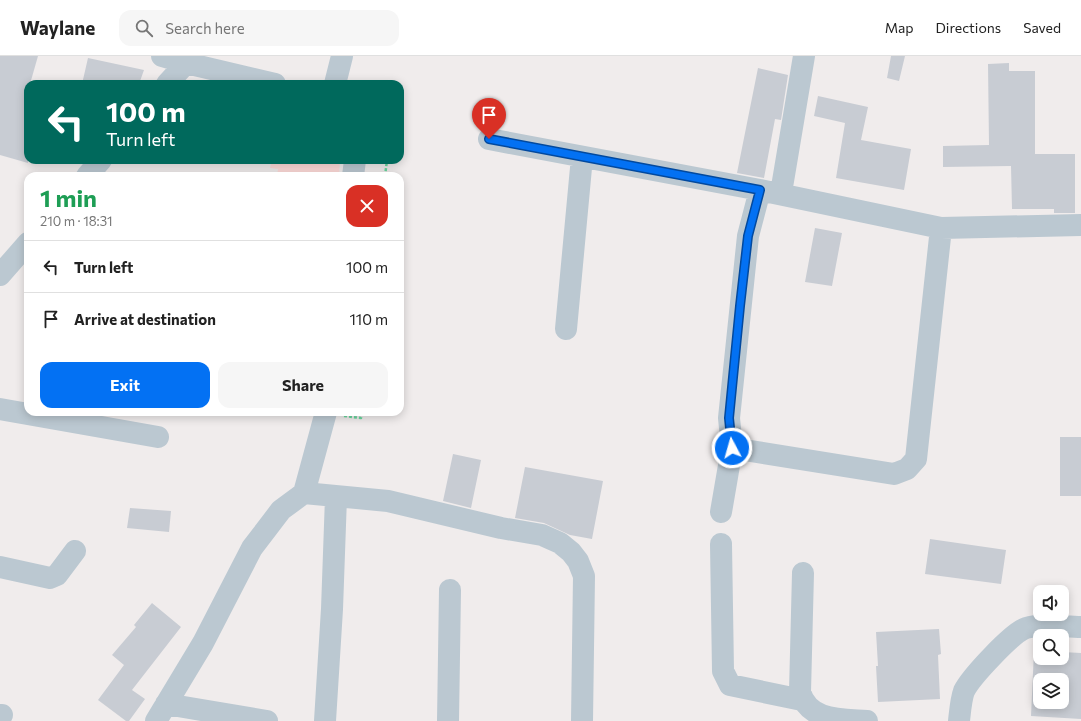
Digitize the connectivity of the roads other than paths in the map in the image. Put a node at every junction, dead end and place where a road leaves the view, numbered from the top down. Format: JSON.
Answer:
{"nodes":[{"id":1,"x":162,"y":56,"type":"edge"},
{"id":2,"x":342,"y":56,"type":"edge"},
{"id":3,"x":804,"y":56,"type":"edge"},
{"id":4,"x":186,"y":62,"type":"junction"},
{"id":5,"x":170,"y":80,"type":"edge"},
{"id":6,"x":259,"y":80,"type":"edge"},
{"id":7,"x":336,"y":80,"type":"edge"},
{"id":8,"x":489,"y":139,"type":"dead end"},
{"id":9,"x":582,"y":157,"type":"junction"},
{"id":10,"x":97,"y":164,"type":"edge"},
{"id":11,"x":90,"y":172,"type":"edge"},
{"id":12,"x":770,"y":192,"type":"junction"},
{"id":13,"x":1081,"y":225,"type":"edge"},
{"id":14,"x":941,"y":228,"type":"junction"},
{"id":15,"x":24,"y":248,"type":"edge"},
{"id":16,"x":0,"y":275,"type":"edge"},
{"id":17,"x":566,"y":329,"type":"dead end"},
{"id":18,"x":0,"y":409,"type":"edge"},
{"id":19,"x":24,"y":413,"type":"edge"},
{"id":20,"x":41,"y":416,"type":"edge"},
{"id":21,"x":325,"y":416,"type":"edge"},
{"id":22,"x":158,"y":436,"type":"dead end"},
{"id":23,"x":732,"y":448,"type":"junction"},
{"id":24,"x":304,"y":493,"type":"junction"},
{"id":25,"x":336,"y":497,"type":"junction"},
{"id":26,"x":722,"y":512,"type":"dead end"},
{"id":27,"x":721,"y":544,"type":"dead end"},
{"id":28,"x":75,"y":551,"type":"dead end"},
{"id":29,"x":0,"y":567,"type":"edge"},
{"id":30,"x":803,"y":573,"type":"dead end"},
{"id":31,"x":450,"y":590,"type":"dead end"},
{"id":32,"x":1081,"y":627,"type":"edge"},
{"id":33,"x":802,"y":700,"type":"junction"},
{"id":34,"x":161,"y":712,"type":"edge"},
{"id":35,"x":267,"y":721,"type":"edge"},
{"id":36,"x":325,"y":721,"type":"edge"},
{"id":37,"x":448,"y":721,"type":"edge"},
{"id":38,"x":582,"y":721,"type":"edge"},
{"id":39,"x":867,"y":721,"type":"edge"},
{"id":40,"x":959,"y":721,"type":"edge"}],
"edges":[{"from":1,"to":4,"type":"street"},
{"from":2,"to":7,"type":"street"},
{"from":3,"to":12,"type":"street"},
{"from":4,"to":5,"type":"street"},
{"from":4,"to":6,"type":"street"},
{"from":8,"to":9,"type":"street"},
{"from":9,"to":12,"type":"street"},
{"from":9,"to":17,"type":"street"},
{"from":10,"to":11,"type":"street"},
{"from":12,"to":14,"type":"street"},
{"from":12,"to":23,"type":"street"},
{"from":13,"to":14,"type":"street"},
{"from":14,"to":23,"type":"street"},
{"from":15,"to":16,"type":"street"},
{"from":18,"to":19,"type":"street"},
{"from":20,"to":22,"type":"street"},
{"from":21,"to":24,"type":"street"},
{"from":23,"to":26,"type":"street"},
{"from":24,"to":25,"type":"street"},
{"from":24,"to":34,"type":"street"},
{"from":25,"to":36,"type":"street"},
{"from":25,"to":38,"type":"street"},
{"from":27,"to":33,"type":"street"},
{"from":28,"to":29,"type":"street"},
{"from":30,"to":33,"type":"street"},
{"from":31,"to":37,"type":"street"},
{"from":32,"to":40,"type":"street"},
{"from":33,"to":39,"type":"street"},
{"from":34,"to":35,"type":"street"}]}
